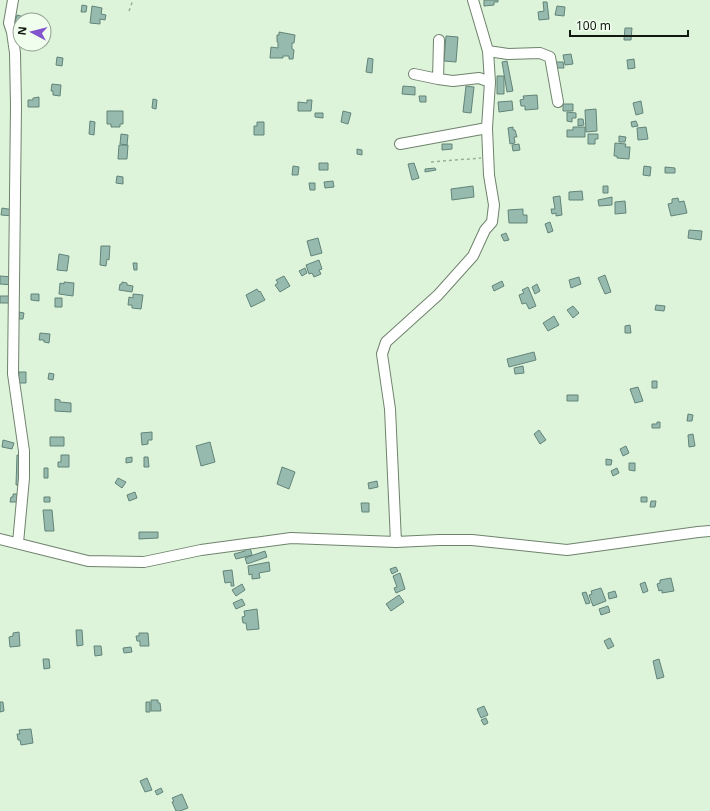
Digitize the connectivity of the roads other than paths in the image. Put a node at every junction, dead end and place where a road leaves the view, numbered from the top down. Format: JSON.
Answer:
{"nodes":[{"id":1,"x":13,"y":0,"type":"edge"},
{"id":2,"x":473,"y":0,"type":"edge"},
{"id":3,"x":439,"y":40,"type":"dead end"},
{"id":4,"x":488,"y":51,"type":"junction"},
{"id":5,"x":414,"y":74,"type":"dead end"},
{"id":6,"x":438,"y":79,"type":"junction"},
{"id":7,"x":490,"y":82,"type":"junction"},
{"id":8,"x":558,"y":102,"type":"dead end"},
{"id":9,"x":487,"y":128,"type":"junction"},
{"id":10,"x":400,"y":144,"type":"dead end"},
{"id":11,"x":710,"y":531,"type":"edge"},
{"id":12,"x":0,"y":539,"type":"edge"},
{"id":13,"x":396,"y":542,"type":"junction"},
{"id":14,"x":18,"y":543,"type":"junction"}],
"edges":[{"from":1,"to":14,"type":"street"},
{"from":2,"to":4,"type":"street"},
{"from":3,"to":6,"type":"street"},
{"from":4,"to":7,"type":"street"},
{"from":4,"to":8,"type":"street"},
{"from":5,"to":6,"type":"street"},
{"from":6,"to":7,"type":"street"},
{"from":7,"to":9,"type":"street"},
{"from":9,"to":10,"type":"street"},
{"from":9,"to":13,"type":"street"},
{"from":11,"to":13,"type":"street"},
{"from":12,"to":14,"type":"street"},
{"from":13,"to":14,"type":"street"}]}
